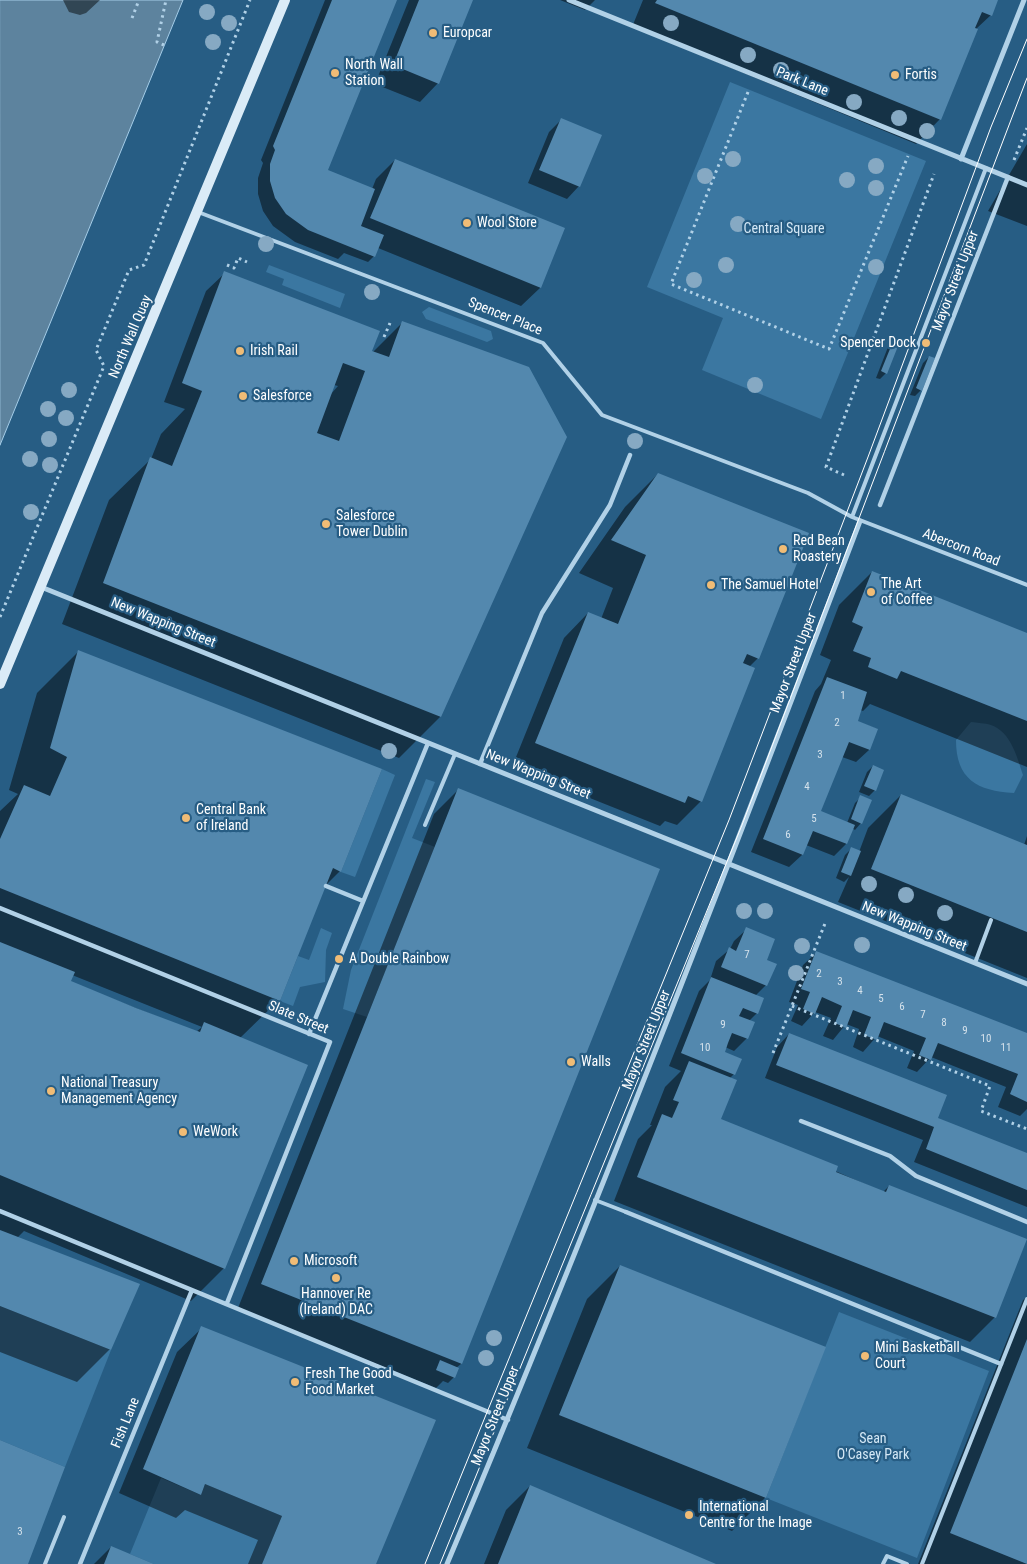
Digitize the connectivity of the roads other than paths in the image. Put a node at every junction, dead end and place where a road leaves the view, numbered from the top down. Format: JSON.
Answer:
{"nodes":[{"id":1,"x":284,"y":0,"type":"edge"},
{"id":2,"x":569,"y":0,"type":"edge"},
{"id":3,"x":1024,"y":0,"type":"edge"},
{"id":4,"x":961,"y":159,"type":"junction"},
{"id":5,"x":986,"y":168,"type":"junction"},
{"id":6,"x":1008,"y":177,"type":"junction"},
{"id":7,"x":1027,"y":185,"type":"edge"},
{"id":8,"x":198,"y":212,"type":"junction"},
{"id":9,"x":630,"y":455,"type":"dead end"},
{"id":10,"x":880,"y":504,"type":"dead end"},
{"id":11,"x":852,"y":517,"type":"junction"},
{"id":12,"x":860,"y":520,"type":"junction"},
{"id":13,"x":1027,"y":585,"type":"edge"},
{"id":14,"x":41,"y":587,"type":"junction"},
{"id":15,"x":0,"y":684,"type":"edge"},
{"id":16,"x":428,"y":743,"type":"junction"},
{"id":17,"x":455,"y":754,"type":"junction"},
{"id":18,"x":480,"y":764,"type":"junction"},
{"id":19,"x":425,"y":825,"type":"dead end"},
{"id":20,"x":729,"y":864,"type":"junction"},
{"id":21,"x":326,"y":886,"type":"dead end"},
{"id":22,"x":364,"y":901,"type":"junction"},
{"id":23,"x":0,"y":908,"type":"edge"},
{"id":24,"x":991,"y":920,"type":"dead end"},
{"id":25,"x":975,"y":963,"type":"junction"},
{"id":26,"x":1027,"y":984,"type":"edge"},
{"id":27,"x":309,"y":1034,"type":"junction"},
{"id":28,"x":802,"y":1121,"type":"dead end"},
{"id":29,"x":595,"y":1200,"type":"junction"},
{"id":30,"x":0,"y":1211,"type":"edge"},
{"id":31,"x":626,"y":1212,"type":"joint"},
{"id":32,"x":1027,"y":1222,"type":"edge"},
{"id":33,"x":192,"y":1290,"type":"junction"},
{"id":34,"x":1027,"y":1300,"type":"edge"},
{"id":35,"x":228,"y":1303,"type":"junction"},
{"id":36,"x":1002,"y":1364,"type":"junction"},
{"id":37,"x":508,"y":1420,"type":"junction"},
{"id":38,"x":64,"y":1517,"type":"dead end"},
{"id":39,"x":45,"y":1564,"type":"edge"},
{"id":40,"x":80,"y":1564,"type":"edge"},
{"id":41,"x":447,"y":1564,"type":"edge"},
{"id":42,"x":883,"y":1564,"type":"edge"},
{"id":43,"x":907,"y":1564,"type":"edge"},
{"id":44,"x":922,"y":1564,"type":"edge"}],
"edges":[{"from":1,"to":8,"type":"main road","name":"North Wall Quay"},
{"from":2,"to":4,"type":"street","name":"Park Lane"},
{"from":3,"to":4,"type":"street"},
{"from":4,"to":5,"type":"street","name":"Park Lane"},
{"from":5,"to":6,"type":"street","name":"Park Lane"},
{"from":5,"to":11,"type":"lane"},
{"from":6,"to":7,"type":"street","name":"Park Lane"},
{"from":6,"to":10,"type":"street","name":"Mayor Street Upper"},
{"from":8,"to":11,"type":"lane","name":"Spencer Place"},
{"from":8,"to":14,"type":"main road","name":"North Wall Quay"},
{"from":9,"to":18,"type":"street"},
{"from":11,"to":12,"type":"lane","name":"Spencer Place"},
{"from":12,"to":13,"type":"lane","name":"Abercorn Road"},
{"from":12,"to":20,"type":"street","name":"Mayor Street Upper"},
{"from":14,"to":15,"type":"main road","name":"North Wall Quay"},
{"from":14,"to":16,"type":"street","name":"New Wapping Street"},
{"from":16,"to":17,"type":"street","name":"New Wapping Street"},
{"from":16,"to":22,"type":"street"},
{"from":17,"to":18,"type":"street","name":"New Wapping Street"},
{"from":17,"to":19,"type":"lane"},
{"from":18,"to":20,"type":"street","name":"New Wapping Street"},
{"from":20,"to":25,"type":"street","name":"New Wapping Street"},
{"from":20,"to":29,"type":"street","name":"Mayor Street Upper"},
{"from":21,"to":22,"type":"street"},
{"from":22,"to":27,"type":"street"},
{"from":23,"to":27,"type":"street","name":"Slate Street"},
{"from":24,"to":25,"type":"lane"},
{"from":25,"to":26,"type":"street","name":"New Wapping Street"},
{"from":27,"to":35,"type":"street","name":"Slate Street"},
{"from":28,"to":32,"type":"street"},
{"from":29,"to":31,"type":"lane"},
{"from":29,"to":37,"type":"street","name":"Mayor Street Upper"},
{"from":30,"to":33,"type":"street"},
{"from":31,"to":36,"type":"street"},
{"from":33,"to":35,"type":"street"},
{"from":33,"to":40,"type":"street","name":"Fish Lane"},
{"from":34,"to":36,"type":"lane"},
{"from":35,"to":37,"type":"street"},
{"from":36,"to":44,"type":"lane"},
{"from":37,"to":41,"type":"street","name":"Mayor Street Upper"},
{"from":38,"to":39,"type":"lane"},
{"from":42,"to":43,"type":"lane"}]}
